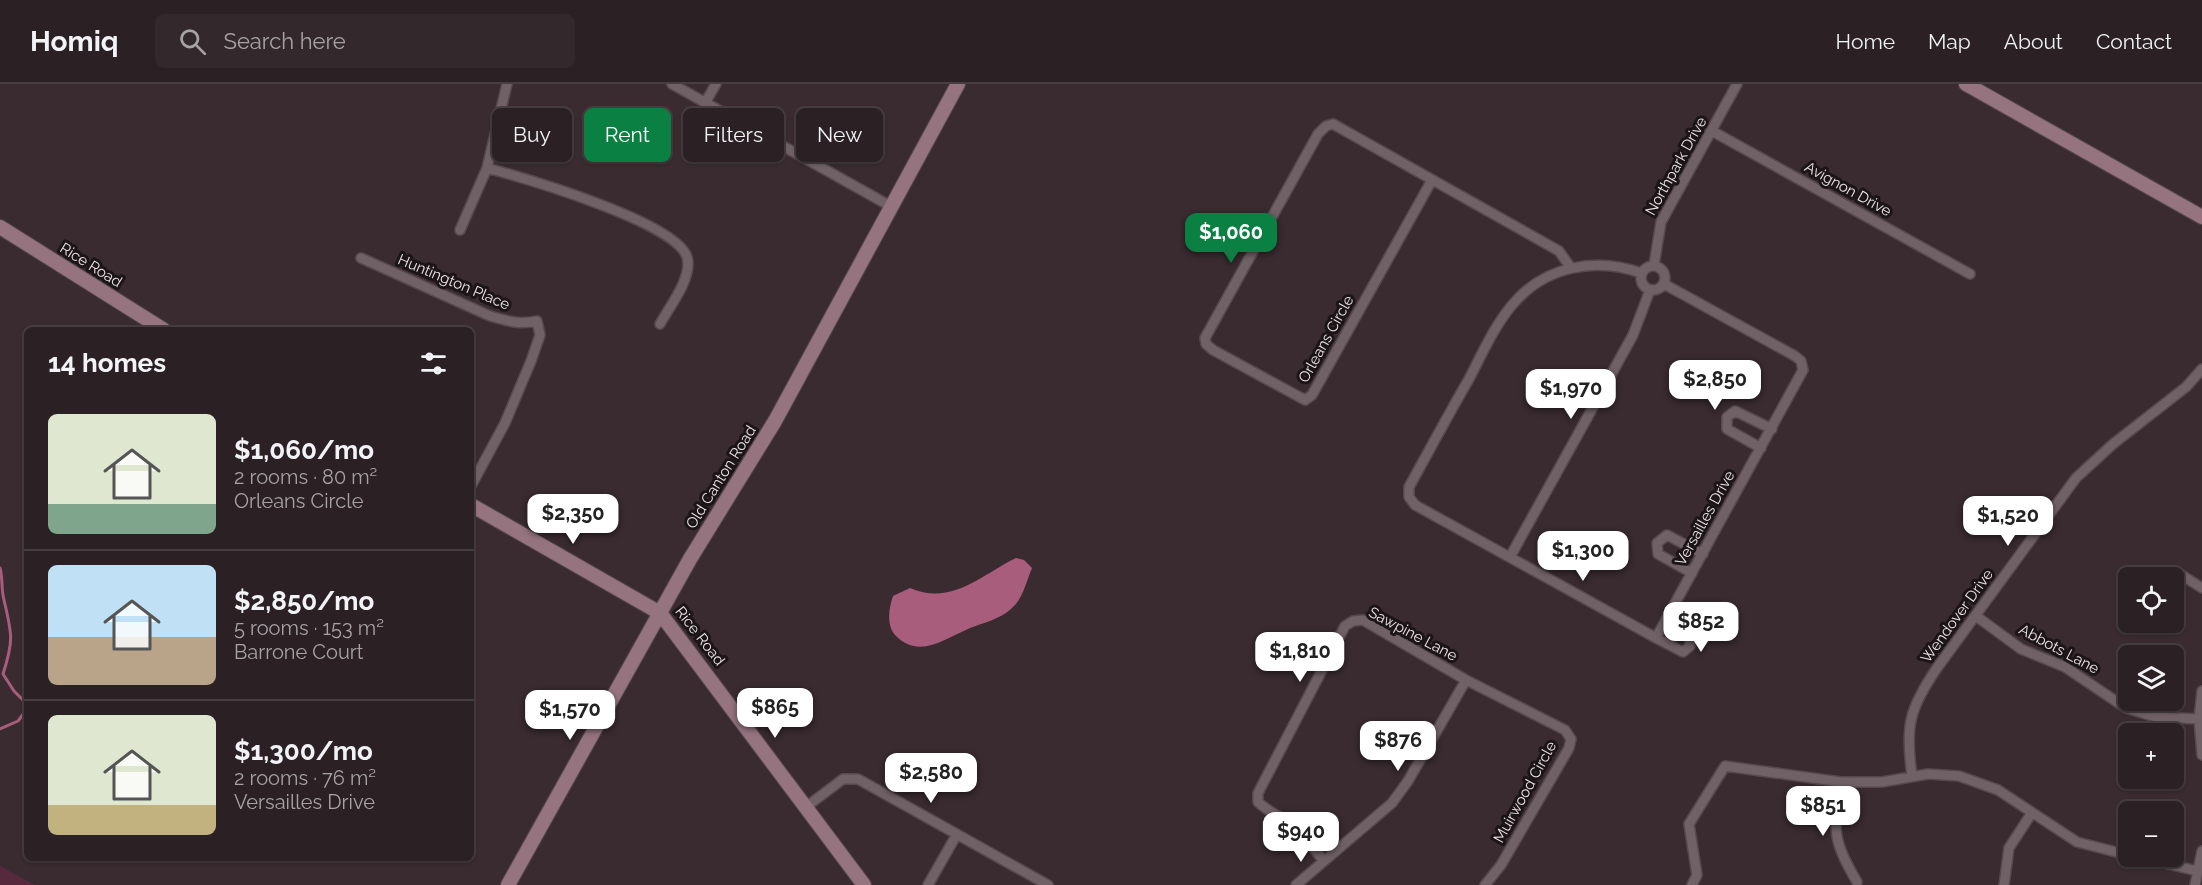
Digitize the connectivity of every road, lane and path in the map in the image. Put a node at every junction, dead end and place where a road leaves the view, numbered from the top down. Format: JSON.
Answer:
{"nodes":[{"id":1,"x":507,"y":84,"type":"edge"},
{"id":2,"x":672,"y":84,"type":"edge"},
{"id":3,"x":716,"y":84,"type":"edge"},
{"id":4,"x":958,"y":84,"type":"edge"},
{"id":5,"x":1737,"y":84,"type":"edge"},
{"id":6,"x":1966,"y":84,"type":"edge"},
{"id":7,"x":705,"y":103,"type":"junction"},
{"id":8,"x":1712,"y":131,"type":"junction"},
{"id":9,"x":488,"y":168,"type":"junction"},
{"id":10,"x":1432,"y":180,"type":"junction"},
{"id":11,"x":892,"y":207,"type":"junction"},
{"id":12,"x":2202,"y":217,"type":"edge"},
{"id":13,"x":0,"y":227,"type":"edge"},
{"id":14,"x":460,"y":230,"type":"dead end"},
{"id":15,"x":361,"y":258,"type":"dead end"},
{"id":16,"x":1654,"y":266,"type":"junction"},
{"id":17,"x":1571,"y":268,"type":"junction"},
{"id":18,"x":1641,"y":273,"type":"junction"},
{"id":19,"x":1970,"y":274,"type":"dead end"},
{"id":20,"x":1664,"y":284,"type":"junction"},
{"id":21,"x":1650,"y":290,"type":"junction"},
{"id":22,"x":660,"y":324,"type":"dead end"},
{"id":23,"x":159,"y":327,"type":"edge"},
{"id":24,"x":2202,"y":369,"type":"edge"},
{"id":25,"x":1772,"y":429,"type":"junction"},
{"id":26,"x":1761,"y":448,"type":"junction"},
{"id":27,"x":474,"y":480,"type":"edge"},
{"id":28,"x":474,"y":507,"type":"edge"},
{"id":29,"x":1702,"y":554,"type":"junction"},
{"id":30,"x":1510,"y":557,"type":"junction"},
{"id":31,"x":1692,"y":573,"type":"junction"},
{"id":32,"x":2184,"y":577,"type":"edge"},
{"id":33,"x":2202,"y":588,"type":"edge"},
{"id":34,"x":660,"y":613,"type":"junction"},
{"id":35,"x":1976,"y":616,"type":"junction"},
{"id":36,"x":1666,"y":619,"type":"junction"},
{"id":37,"x":1656,"y":638,"type":"junction"},
{"id":38,"x":1466,"y":680,"type":"junction"},
{"id":39,"x":2202,"y":691,"type":"edge"},
{"id":40,"x":2199,"y":719,"type":"junction"},
{"id":41,"x":2202,"y":755,"type":"edge"},
{"id":42,"x":1912,"y":776,"type":"junction"},
{"id":43,"x":1841,"y":782,"type":"junction"},
{"id":44,"x":806,"y":807,"type":"junction"},
{"id":45,"x":2031,"y":814,"type":"junction"},
{"id":46,"x":957,"y":834,"type":"junction"},
{"id":47,"x":2202,"y":851,"type":"edge"},
{"id":48,"x":2118,"y":852,"type":"edge"},
{"id":49,"x":1324,"y":861,"type":"junction"},
{"id":50,"x":2181,"y":867,"type":"edge"},
{"id":51,"x":2197,"y":871,"type":"junction"},
{"id":52,"x":1857,"y":882,"type":"dead end"},
{"id":53,"x":508,"y":885,"type":"edge"},
{"id":54,"x":864,"y":885,"type":"edge"},
{"id":55,"x":928,"y":885,"type":"edge"},
{"id":56,"x":1048,"y":885,"type":"edge"},
{"id":57,"x":1296,"y":885,"type":"edge"},
{"id":58,"x":1485,"y":885,"type":"edge"},
{"id":59,"x":1692,"y":885,"type":"edge"},
{"id":60,"x":2004,"y":885,"type":"edge"},
{"id":61,"x":2194,"y":885,"type":"edge"}],
"edges":[{"from":1,"to":9,"type":"street"},
{"from":2,"to":7,"type":"street"},
{"from":3,"to":7,"type":"street"},
{"from":4,"to":11,"type":"main road","name":"Old Canton Road"},
{"from":5,"to":8,"type":"street","name":"Northpark Drive"},
{"from":6,"to":12,"type":"main road"},
{"from":7,"to":11,"type":"street"},
{"from":8,"to":16,"type":"street","name":"Northpark Drive"},
{"from":8,"to":19,"type":"street","name":"Avignon Drive"},
{"from":9,"to":14,"type":"street"},
{"from":9,"to":22,"type":"street"},
{"from":10,"to":10,"type":"street","name":"Orleans Circle"},
{"from":10,"to":17,"type":"street","name":"Orleans Circle"},
{"from":11,"to":34,"type":"main road","name":"Old Canton Road"},
{"from":13,"to":23,"type":"main road","name":"Rice Road"},
{"from":15,"to":27,"type":"street","name":"Huntington Place"},
{"from":16,"to":18,"type":"street"},
{"from":16,"to":20,"type":"street"},
{"from":17,"to":18,"type":"street"},
{"from":17,"to":30,"type":"street"},
{"from":18,"to":21,"type":"street"},
{"from":20,"to":21,"type":"street"},
{"from":20,"to":25,"type":"street","name":"Versailles Drive"},
{"from":21,"to":30,"type":"street"},
{"from":24,"to":35,"type":"street","name":"Wendover Drive"},
{"from":25,"to":26,"type":"street","name":"Versailles Drive"},
{"from":25,"to":26,"type":"street"},
{"from":26,"to":29,"type":"street","name":"Versailles Drive"},
{"from":28,"to":34,"type":"main road","name":"Rice Road"},
{"from":29,"to":31,"type":"street","name":"Versailles Drive"},
{"from":29,"to":31,"type":"street"},
{"from":30,"to":37,"type":"street"},
{"from":31,"to":36,"type":"street","name":"Versailles Drive"},
{"from":32,"to":33,"type":"street"},
{"from":34,"to":44,"type":"main road","name":"Rice Road"},
{"from":34,"to":53,"type":"main road","name":"Old Canton Road"},
{"from":35,"to":40,"type":"street","name":"Abbots Lane"},
{"from":35,"to":42,"type":"street","name":"Wendover Drive"},
{"from":36,"to":37,"type":"street","name":"Versailles Drive"},
{"from":36,"to":37,"type":"street"},
{"from":38,"to":49,"type":"street"},
{"from":38,"to":49,"type":"street","name":"Sawpine Lane"},
{"from":38,"to":58,"type":"street","name":"Muirwood Circle"},
{"from":39,"to":40,"type":"street"},
{"from":40,"to":41,"type":"street"},
{"from":42,"to":43,"type":"street"},
{"from":42,"to":45,"type":"street"},
{"from":43,"to":52,"type":"street"},
{"from":43,"to":59,"type":"street"},
{"from":44,"to":46,"type":"street"},
{"from":44,"to":54,"type":"main road","name":"Rice Road"},
{"from":45,"to":48,"type":"street"},
{"from":45,"to":60,"type":"street"},
{"from":46,"to":55,"type":"street"},
{"from":46,"to":56,"type":"street"},
{"from":47,"to":51,"type":"street"},
{"from":49,"to":57,"type":"street"},
{"from":50,"to":51,"type":"street"},
{"from":51,"to":61,"type":"street"}]}
